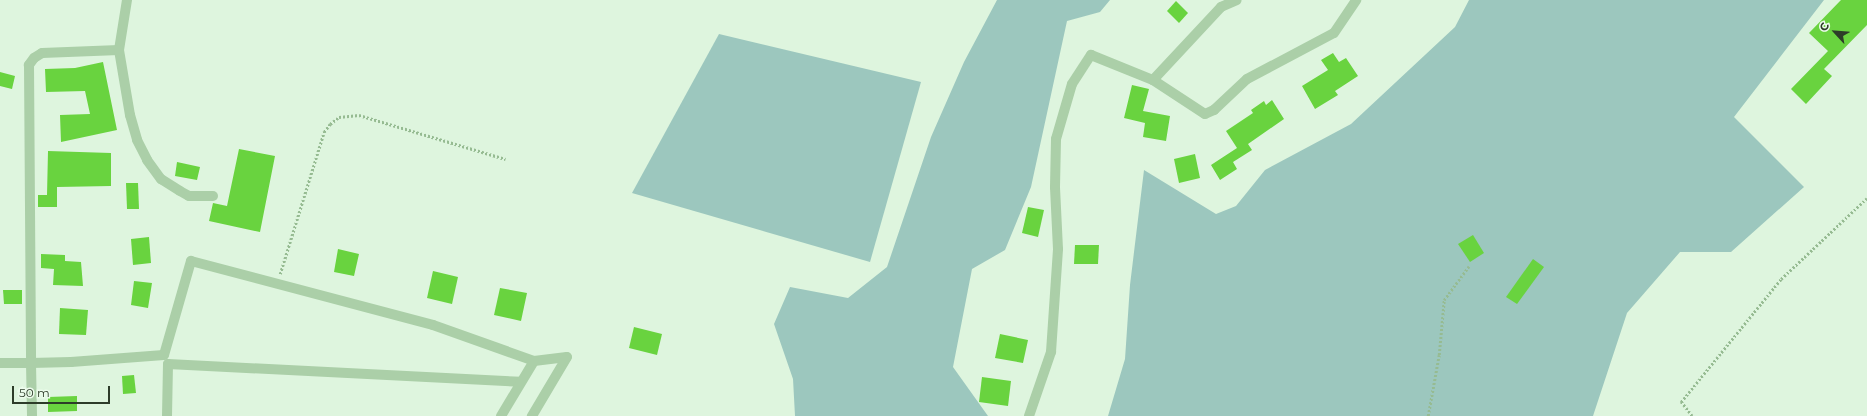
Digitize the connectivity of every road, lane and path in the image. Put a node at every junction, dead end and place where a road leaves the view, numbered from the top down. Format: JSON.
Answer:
{"nodes":[{"id":1,"x":127,"y":0,"type":"edge"},
{"id":2,"x":1236,"y":0,"type":"edge"},
{"id":3,"x":1356,"y":0,"type":"edge"},
{"id":4,"x":118,"y":50,"type":"junction"},
{"id":5,"x":1153,"y":80,"type":"junction"},
{"id":6,"x":506,"y":159,"type":"dead end"},
{"id":7,"x":213,"y":196,"type":"dead end"},
{"id":8,"x":1867,"y":198,"type":"edge"},
{"id":9,"x":1469,"y":266,"type":"dead end"},
{"id":10,"x":277,"y":284,"type":"junction"},
{"id":11,"x":166,"y":359,"type":"junction"},
{"id":12,"x":534,"y":361,"type":"junction"},
{"id":13,"x":0,"y":363,"type":"edge"},
{"id":14,"x":31,"y":363,"type":"junction"},
{"id":15,"x":521,"y":382,"type":"junction"},
{"id":16,"x":32,"y":416,"type":"edge"},
{"id":17,"x":167,"y":416,"type":"edge"},
{"id":18,"x":501,"y":416,"type":"edge"},
{"id":19,"x":532,"y":416,"type":"edge"},
{"id":20,"x":1029,"y":416,"type":"edge"},
{"id":21,"x":1428,"y":416,"type":"edge"},
{"id":22,"x":1692,"y":416,"type":"edge"}],
"edges":[{"from":1,"to":4,"type":"street"},
{"from":2,"to":5,"type":"street"},
{"from":3,"to":5,"type":"street"},
{"from":4,"to":7,"type":"street"},
{"from":4,"to":14,"type":"street"},
{"from":5,"to":20,"type":"street"},
{"from":6,"to":10,"type":"path"},
{"from":8,"to":22,"type":"path"},
{"from":9,"to":21,"type":"path"},
{"from":10,"to":11,"type":"street"},
{"from":10,"to":12,"type":"street"},
{"from":11,"to":14,"type":"street"},
{"from":11,"to":15,"type":"street"},
{"from":11,"to":17,"type":"street"},
{"from":12,"to":15,"type":"street"},
{"from":12,"to":19,"type":"street"},
{"from":13,"to":14,"type":"street"},
{"from":14,"to":16,"type":"street"},
{"from":15,"to":18,"type":"street"}]}
